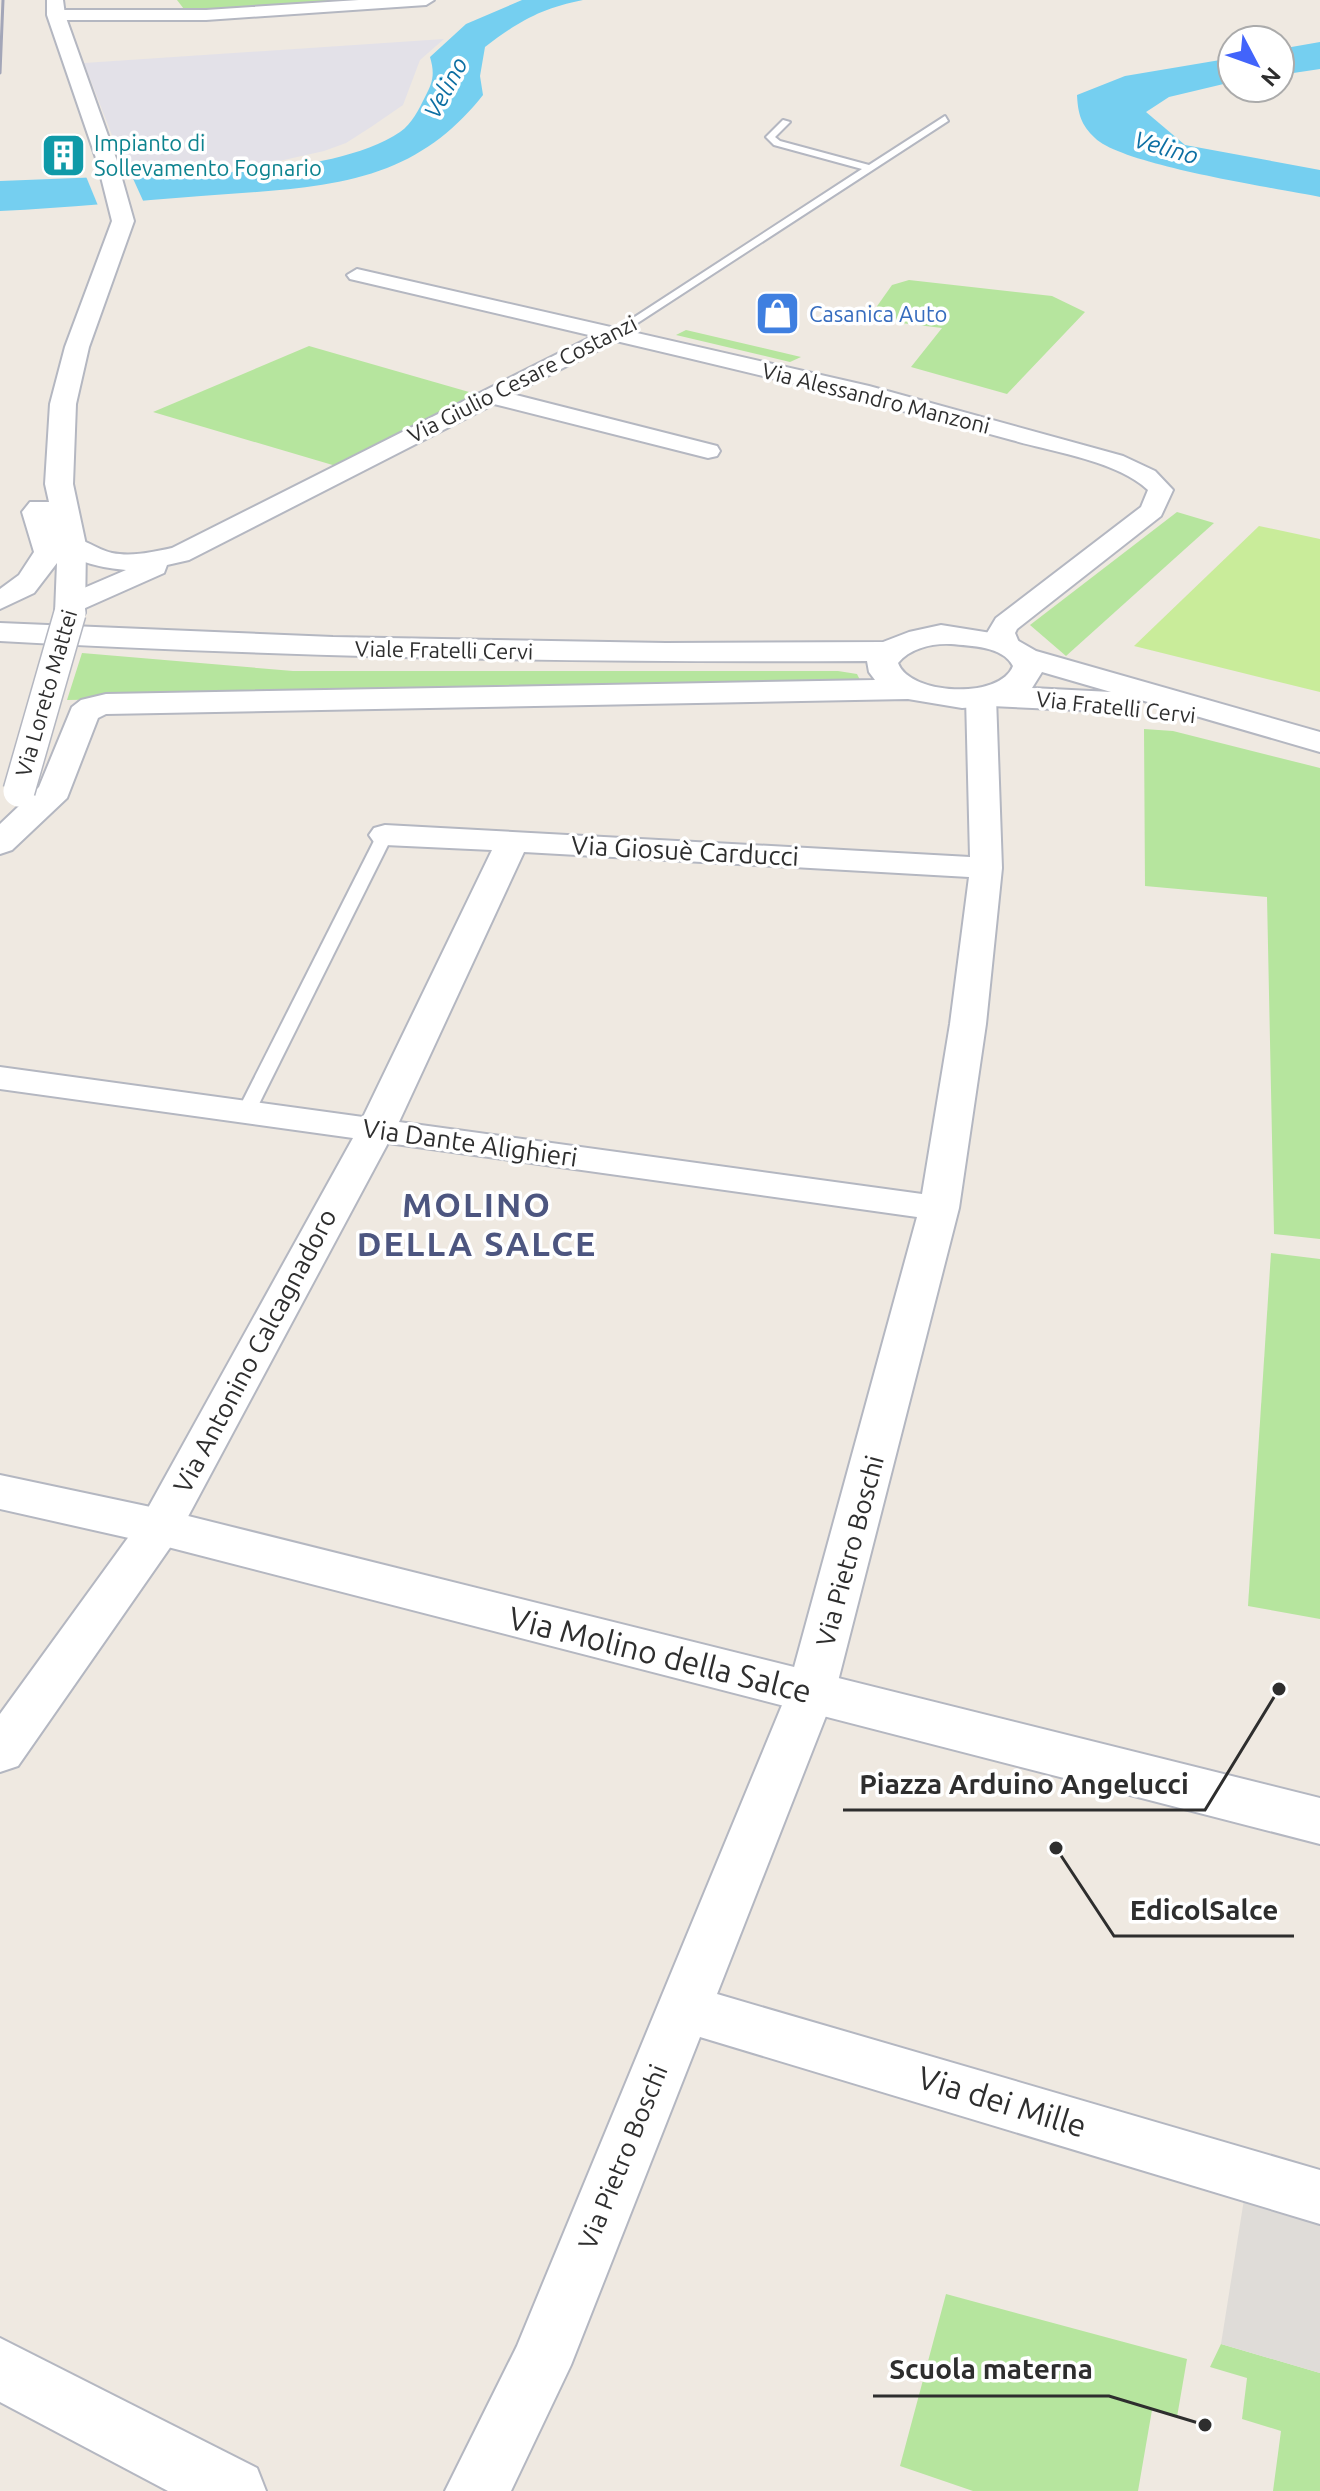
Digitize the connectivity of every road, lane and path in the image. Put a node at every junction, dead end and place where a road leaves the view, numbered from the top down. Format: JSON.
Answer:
{"nodes":[{"id":1,"x":426,"y":0,"type":"edge"},
{"id":2,"x":56,"y":7,"type":"edge"},
{"id":3,"x":945,"y":119,"type":"dead end"},
{"id":4,"x":786,"y":122,"type":"dead end"},
{"id":5,"x":871,"y":168,"type":"junction"},
{"id":6,"x":357,"y":275,"type":"dead end"},
{"id":7,"x":612,"y":335,"type":"junction"},
{"id":8,"x":491,"y":396,"type":"junction"},
{"id":9,"x":708,"y":451,"type":"dead end"},
{"id":10,"x":59,"y":484,"type":"junction"},
{"id":11,"x":72,"y":545,"type":"junction"},
{"id":12,"x":180,"y":554,"type":"junction"},
{"id":13,"x":0,"y":600,"type":"edge"},
{"id":14,"x":71,"y":608,"type":"junction"},
{"id":15,"x":0,"y":632,"type":"edge"},
{"id":16,"x":889,"y":651,"type":"junction"},
{"id":17,"x":1015,"y":651,"type":"junction"},
{"id":18,"x":908,"y":689,"type":"junction"},
{"id":19,"x":985,"y":696,"type":"junction"},
{"id":20,"x":1241,"y":721,"type":"junction"},
{"id":21,"x":1320,"y":742,"type":"edge"},
{"id":22,"x":385,"y":835,"type":"joint"},
{"id":23,"x":0,"y":841,"type":"edge"},
{"id":24,"x":513,"y":841,"type":"junction"},
{"id":25,"x":986,"y":868,"type":"junction"},
{"id":26,"x":0,"y":1078,"type":"edge"},
{"id":27,"x":246,"y":1112,"type":"junction"},
{"id":28,"x":376,"y":1130,"type":"junction"},
{"id":29,"x":939,"y":1208,"type":"junction"},
{"id":30,"x":0,"y":1492,"type":"edge"},
{"id":31,"x":160,"y":1527,"type":"junction"},
{"id":32,"x":811,"y":1693,"type":"junction"},
{"id":33,"x":0,"y":1752,"type":"edge"},
{"id":34,"x":1320,"y":1821,"type":"edge"},
{"id":35,"x":683,"y":2008,"type":"junction"},
{"id":36,"x":1320,"y":2197,"type":"edge"},
{"id":37,"x":0,"y":2369,"type":"edge"},
{"id":38,"x":234,"y":2491,"type":"edge"},
{"id":39,"x":477,"y":2491,"type":"edge"}],
"edges":[{"from":1,"to":2,"type":"street"},
{"from":2,"to":10,"type":"street","name":"Via Loreto Mattei"},
{"from":3,"to":5,"type":"lane","name":"Via Giulio Cesare Costanzi"},
{"from":4,"to":5,"type":"lane"},
{"from":5,"to":7,"type":"lane","name":"Via Giulio Cesare Costanzi"},
{"from":6,"to":7,"type":"street","name":"Via Alessandro Manzoni"},
{"from":7,"to":8,"type":"street","name":"Via Giulio Cesare Costanzi"},
{"from":7,"to":17,"type":"street","name":"Via Alessandro Manzoni"},
{"from":8,"to":9,"type":"street"},
{"from":8,"to":12,"type":"street","name":"Via Giulio Cesare Costanzi"},
{"from":10,"to":11,"type":"street","name":"Via Loreto Mattei"},
{"from":10,"to":13,"type":"street"},
{"from":11,"to":12,"type":"street","name":"Via Giulio Cesare Costanzi"},
{"from":11,"to":14,"type":"street","name":"Via Loreto Mattei"},
{"from":12,"to":14,"type":"street"},
{"from":14,"to":23,"type":"street","name":"Via Loreto Mattei","bridge":true},
{"from":15,"to":16,"type":"street","name":"Viale Fratelli Cervi"},
{"from":16,"to":17,"type":"street","name":"Via Fratelli Cervi"},
{"from":16,"to":18,"type":"street"},
{"from":17,"to":19,"type":"street"},
{"from":17,"to":20,"type":"street","name":"Via Fratelli Cervi"},
{"from":18,"to":19,"type":"street","name":"Via Fratelli Cervi"},
{"from":18,"to":23,"type":"street","name":"Via Fratelli Cervi"},
{"from":19,"to":20,"type":"street","name":"Via Fratelli Cervi"},
{"from":19,"to":25,"type":"street","name":"Via Pietro Boschi"},
{"from":20,"to":21,"type":"street","name":"Via Fratelli Cervi"},
{"from":22,"to":24,"type":"street","name":"Via Giosuè Carducci"},
{"from":22,"to":27,"type":"lane"},
{"from":24,"to":25,"type":"street","name":"Via Giosuè Carducci"},
{"from":24,"to":28,"type":"street","name":"Via Antonino Calcagnadoro"},
{"from":25,"to":29,"type":"street","name":"Via Pietro Boschi"},
{"from":26,"to":27,"type":"street","name":"Via Dante Alighieri"},
{"from":27,"to":28,"type":"street","name":"Via Dante Alighieri"},
{"from":28,"to":29,"type":"street","name":"Via Dante Alighieri"},
{"from":28,"to":31,"type":"street","name":"Via Antonino Calcagnadoro"},
{"from":29,"to":32,"type":"street","name":"Via Pietro Boschi"},
{"from":30,"to":31,"type":"street","name":"Via Molino della Salce"},
{"from":31,"to":32,"type":"street","name":"Via Molino della Salce"},
{"from":31,"to":33,"type":"street","name":"Via Antonino Calcagnadoro"},
{"from":32,"to":34,"type":"street","name":"Via Molino della Salce"},
{"from":32,"to":35,"type":"street","name":"Via Pietro Boschi"},
{"from":35,"to":36,"type":"street","name":"Via dei Mille"},
{"from":35,"to":39,"type":"street","name":"Via Pietro Boschi"},
{"from":37,"to":38,"type":"street"}]}
